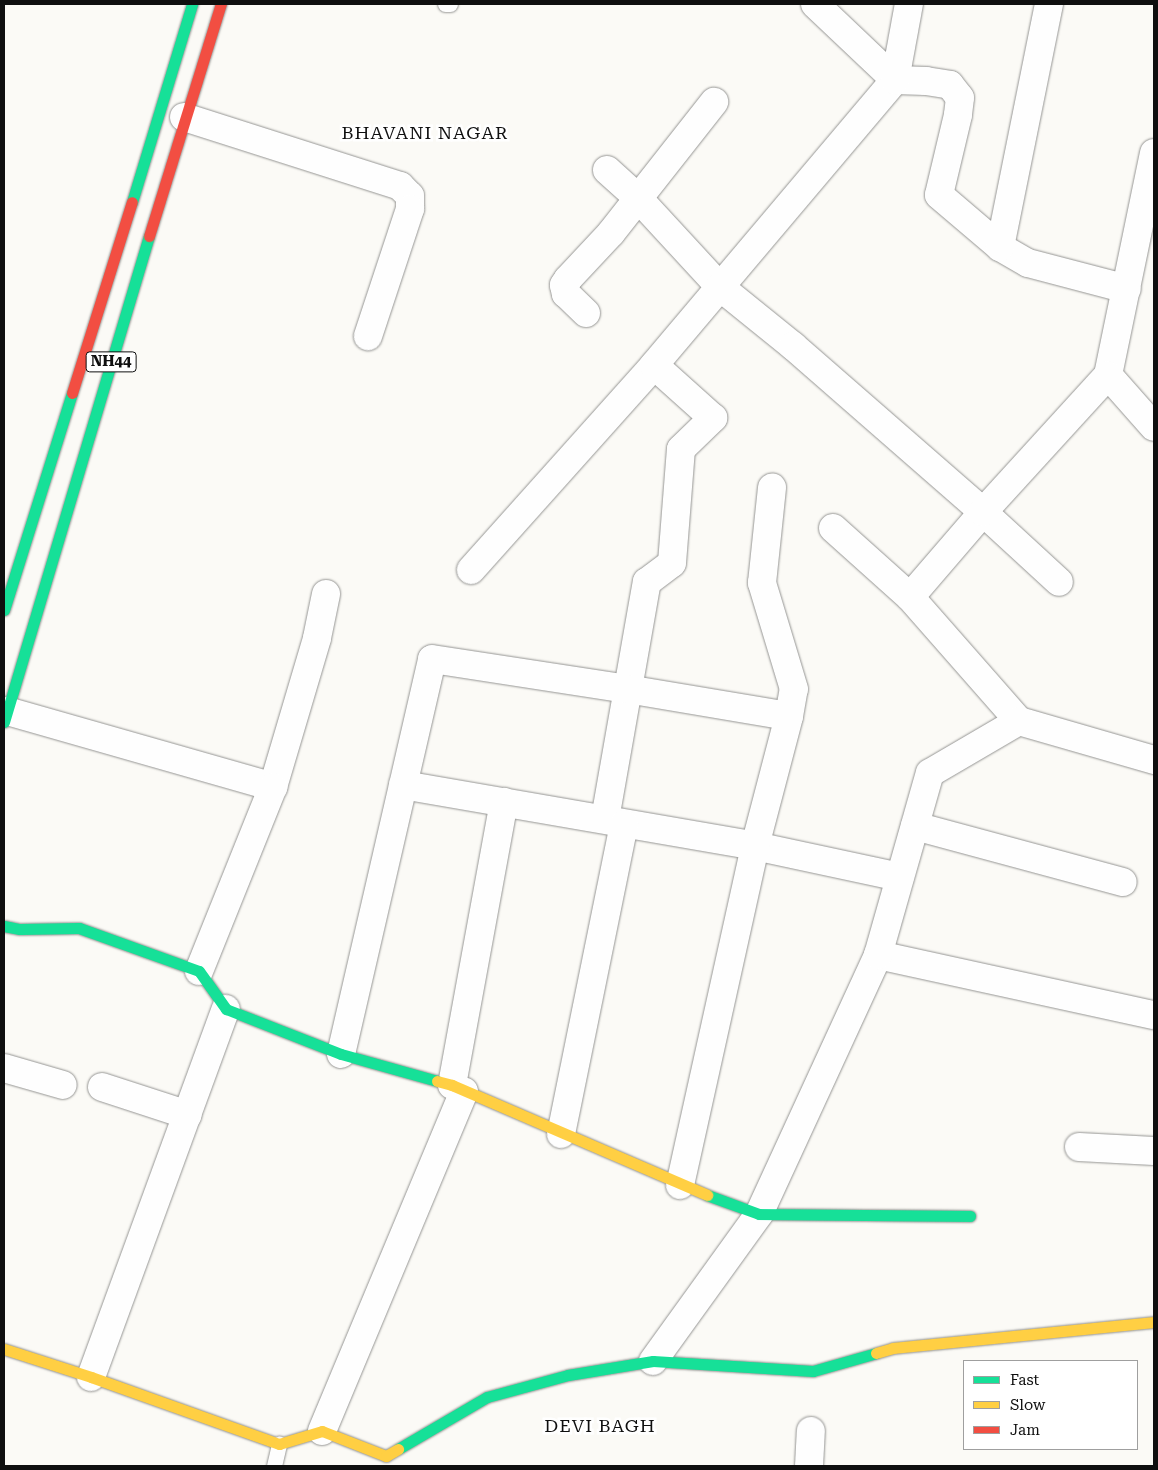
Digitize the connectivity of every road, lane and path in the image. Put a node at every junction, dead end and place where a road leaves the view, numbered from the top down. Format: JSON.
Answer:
{"nodes":[{"id":1,"x":192,"y":4,"type":"edge"},
{"id":2,"x":221,"y":4,"type":"edge"},
{"id":3,"x":445,"y":4,"type":"edge"},
{"id":4,"x":450,"y":4,"type":"edge"},
{"id":5,"x":815,"y":4,"type":"edge"},
{"id":6,"x":909,"y":4,"type":"edge"},
{"id":7,"x":1049,"y":4,"type":"edge"},
{"id":8,"x":895,"y":80,"type":"junction"},
{"id":9,"x":714,"y":102,"type":"dead end"},
{"id":10,"x":184,"y":116,"type":"junction"},
{"id":11,"x":1154,"y":153,"type":"edge"},
{"id":12,"x":607,"y":170,"type":"dead end"},
{"id":13,"x":638,"y":198,"type":"junction"},
{"id":14,"x":1000,"y":247,"type":"junction"},
{"id":15,"x":720,"y":287,"type":"junction"},
{"id":16,"x":1127,"y":289,"type":"junction"},
{"id":17,"x":586,"y":313,"type":"dead end"},
{"id":18,"x":368,"y":336,"type":"dead end"},
{"id":19,"x":654,"y":365,"type":"junction"},
{"id":20,"x":1108,"y":375,"type":"junction"},
{"id":21,"x":1154,"y":427,"type":"edge"},
{"id":22,"x":772,"y":488,"type":"dead end"},
{"id":23,"x":983,"y":512,"type":"junction"},
{"id":24,"x":833,"y":528,"type":"dead end"},
{"id":25,"x":471,"y":570,"type":"dead end"},
{"id":26,"x":1059,"y":582,"type":"dead end"},
{"id":27,"x":326,"y":594,"type":"dead end"},
{"id":28,"x":910,"y":596,"type":"junction"},
{"id":29,"x":4,"y":610,"type":"edge"},
{"id":30,"x":627,"y":688,"type":"junction"},
{"id":31,"x":5,"y":716,"type":"edge"},
{"id":32,"x":789,"y":716,"type":"junction"},
{"id":33,"x":1019,"y":721,"type":"junction"},
{"id":34,"x":1154,"y":760,"type":"edge"},
{"id":35,"x":403,"y":785,"type":"junction"},
{"id":36,"x":273,"y":787,"type":"junction"},
{"id":37,"x":504,"y":802,"type":"junction"},
{"id":38,"x":614,"y":822,"type":"junction"},
{"id":39,"x":915,"y":826,"type":"junction"},
{"id":40,"x":755,"y":846,"type":"junction"},
{"id":41,"x":900,"y":877,"type":"junction"},
{"id":42,"x":1123,"y":882,"type":"dead end"},
{"id":43,"x":4,"y":926,"type":"edge"},
{"id":44,"x":878,"y":955,"type":"junction"},
{"id":45,"x":199,"y":971,"type":"junction"},
{"id":46,"x":226,"y":1010,"type":"junction"},
{"id":47,"x":1154,"y":1015,"type":"edge"},
{"id":48,"x":341,"y":1054,"type":"junction"},
{"id":49,"x":4,"y":1068,"type":"edge"},
{"id":50,"x":64,"y":1085,"type":"dead end"},
{"id":51,"x":102,"y":1088,"type":"dead end"},
{"id":52,"x":458,"y":1088,"type":"junction"},
{"id":53,"x":188,"y":1115,"type":"junction"},
{"id":54,"x":561,"y":1134,"type":"junction"},
{"id":55,"x":1079,"y":1147,"type":"dead end"},
{"id":56,"x":1154,"y":1152,"type":"edge"},
{"id":57,"x":680,"y":1185,"type":"junction"},
{"id":58,"x":759,"y":1214,"type":"junction"},
{"id":59,"x":970,"y":1216,"type":"dead end"},
{"id":60,"x":1154,"y":1322,"type":"edge"},
{"id":61,"x":4,"y":1349,"type":"edge"},
{"id":62,"x":653,"y":1361,"type":"junction"},
{"id":63,"x":91,"y":1377,"type":"junction"},
{"id":64,"x":322,"y":1430,"type":"junction"},
{"id":65,"x":811,"y":1431,"type":"dead end"},
{"id":66,"x":279,"y":1444,"type":"junction"},
{"id":67,"x":387,"y":1461,"type":"edge"},
{"id":68,"x":274,"y":1466,"type":"edge"},
{"id":69,"x":809,"y":1466,"type":"edge"}],
"edges":[{"from":1,"to":29,"type":"main road","number":"NH44"},
{"from":2,"to":10,"type":"main road","number":"NH44"},
{"from":3,"to":4,"type":"lane"},
{"from":5,"to":8,"type":"street"},
{"from":6,"to":8,"type":"street"},
{"from":7,"to":14,"type":"street"},
{"from":8,"to":14,"type":"street"},
{"from":8,"to":15,"type":"street"},
{"from":9,"to":13,"type":"street"},
{"from":10,"to":18,"type":"street"},
{"from":10,"to":31,"type":"main road","number":"NH44"},
{"from":11,"to":16,"type":"street"},
{"from":12,"to":13,"type":"street"},
{"from":13,"to":15,"type":"street"},
{"from":13,"to":17,"type":"street"},
{"from":14,"to":16,"type":"street"},
{"from":15,"to":19,"type":"street"},
{"from":15,"to":23,"type":"street"},
{"from":16,"to":20,"type":"street"},
{"from":19,"to":25,"type":"street"},
{"from":19,"to":30,"type":"street"},
{"from":20,"to":21,"type":"street"},
{"from":20,"to":23,"type":"street"},
{"from":22,"to":32,"type":"street"},
{"from":23,"to":26,"type":"street"},
{"from":23,"to":28,"type":"street"},
{"from":24,"to":28,"type":"street"},
{"from":27,"to":36,"type":"street"},
{"from":28,"to":33,"type":"street"},
{"from":30,"to":32,"type":"street"},
{"from":30,"to":35,"type":"street"},
{"from":30,"to":38,"type":"street"},
{"from":31,"to":36,"type":"street"},
{"from":32,"to":40,"type":"street"},
{"from":33,"to":34,"type":"street"},
{"from":33,"to":39,"type":"street"},
{"from":35,"to":37,"type":"street"},
{"from":35,"to":48,"type":"street"},
{"from":36,"to":45,"type":"street"},
{"from":37,"to":38,"type":"street"},
{"from":37,"to":52,"type":"street"},
{"from":38,"to":40,"type":"street"},
{"from":38,"to":54,"type":"street"},
{"from":39,"to":41,"type":"street"},
{"from":39,"to":42,"type":"street"},
{"from":40,"to":41,"type":"street"},
{"from":40,"to":57,"type":"street"},
{"from":41,"to":44,"type":"street"},
{"from":43,"to":45,"type":"main road"},
{"from":44,"to":47,"type":"street"},
{"from":44,"to":58,"type":"street"},
{"from":45,"to":46,"type":"main road"},
{"from":46,"to":48,"type":"main road"},
{"from":46,"to":53,"type":"street"},
{"from":48,"to":52,"type":"main road"},
{"from":49,"to":50,"type":"street"},
{"from":51,"to":53,"type":"street"},
{"from":52,"to":54,"type":"main road"},
{"from":52,"to":64,"type":"street"},
{"from":53,"to":63,"type":"street"},
{"from":54,"to":57,"type":"main road"},
{"from":55,"to":56,"type":"street"},
{"from":57,"to":58,"type":"main road"},
{"from":58,"to":59,"type":"main road"},
{"from":58,"to":62,"type":"street"},
{"from":60,"to":62,"type":"main road"},
{"from":61,"to":63,"type":"main road"},
{"from":62,"to":67,"type":"main road"},
{"from":63,"to":66,"type":"main road"},
{"from":64,"to":66,"type":"main road"},
{"from":64,"to":67,"type":"main road"},
{"from":65,"to":69,"type":"street"},
{"from":66,"to":68,"type":"lane"}]}
